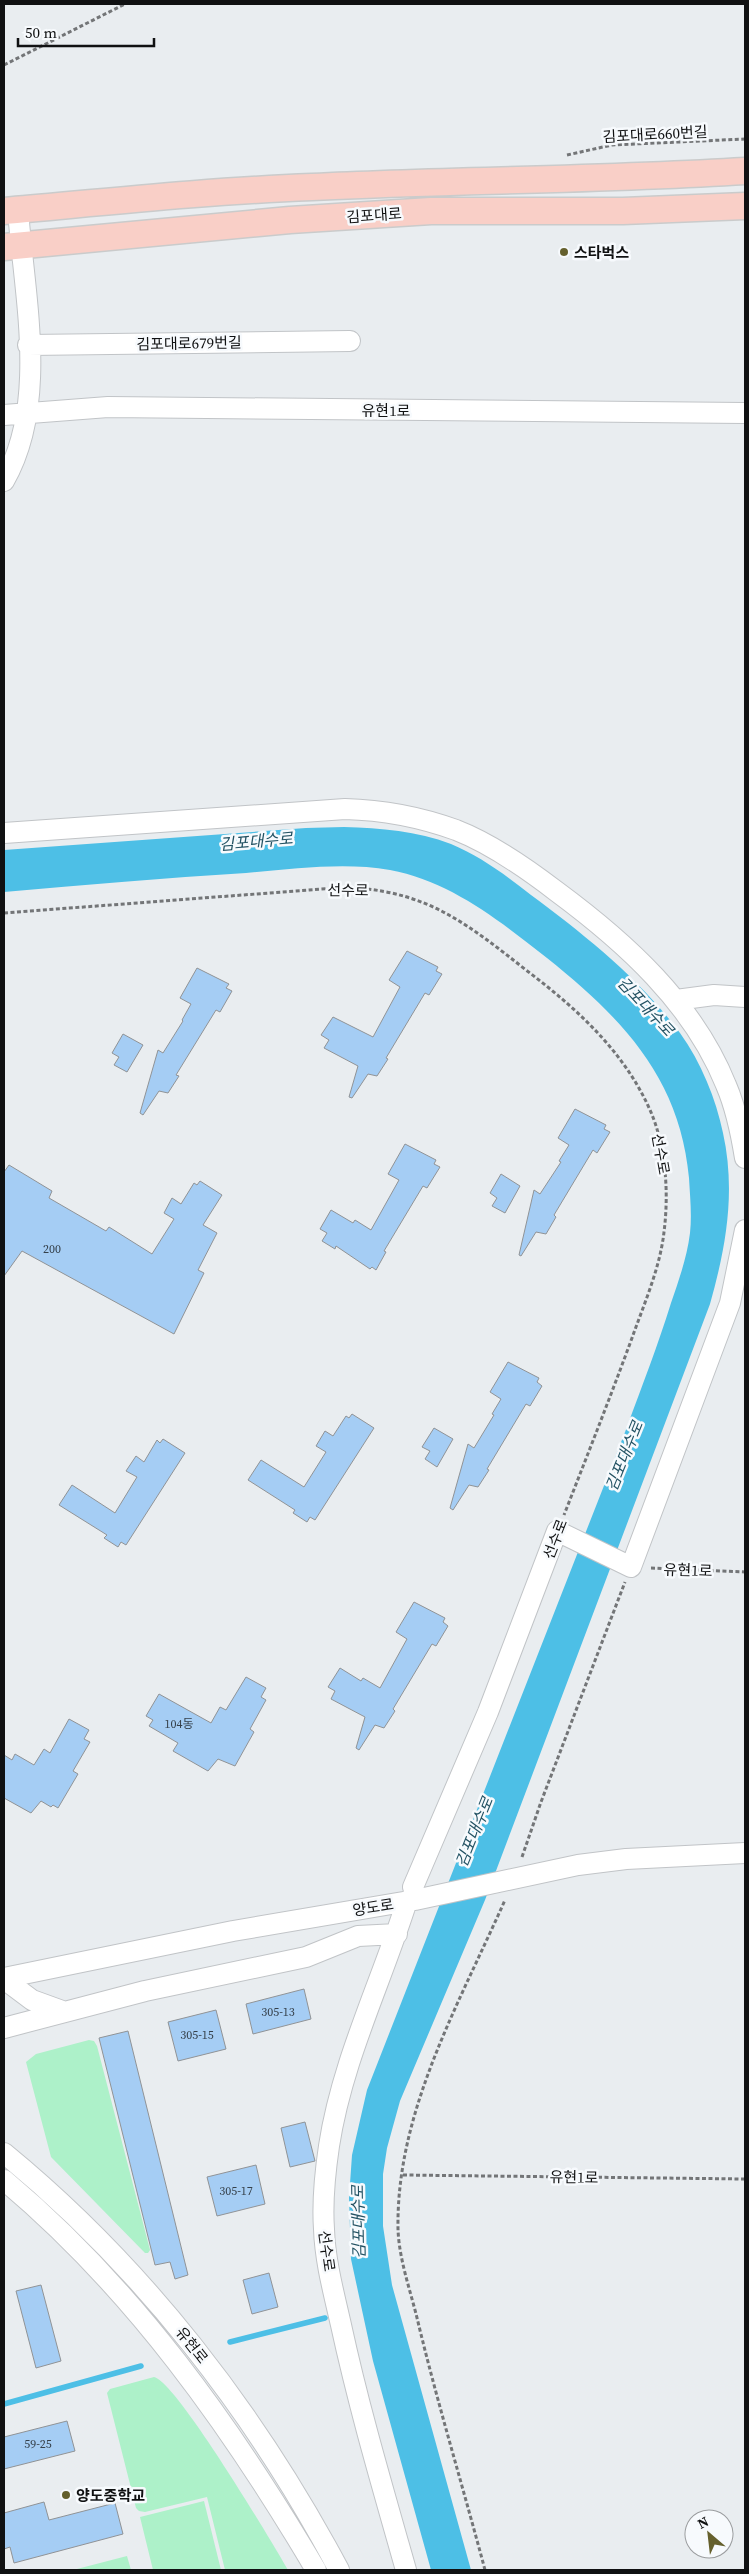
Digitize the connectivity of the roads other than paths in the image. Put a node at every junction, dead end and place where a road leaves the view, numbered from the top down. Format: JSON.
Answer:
{"nodes":[{"id":1,"x":745,"y":171,"type":"edge"},
{"id":2,"x":745,"y":206,"type":"edge"},
{"id":3,"x":11,"y":210,"type":"edge"},
{"id":4,"x":12,"y":246,"type":"edge"},
{"id":5,"x":350,"y":341,"type":"dead end"},
{"id":6,"x":28,"y":345,"type":"junction"},
{"id":7,"x":745,"y":413,"type":"edge"},
{"id":8,"x":16,"y":414,"type":"edge"},
{"id":9,"x":4,"y":461,"type":"edge"},
{"id":10,"x":4,"y":481,"type":"edge"},
{"id":11,"x":4,"y":833,"type":"edge"},
{"id":12,"x":745,"y":997,"type":"edge"},
{"id":13,"x":676,"y":1000,"type":"junction"},
{"id":14,"x":745,"y":1158,"type":"edge"},
{"id":15,"x":745,"y":1230,"type":"edge"},
{"id":16,"x":745,"y":1843,"type":"edge"},
{"id":17,"x":745,"y":1853,"type":"edge"},
{"id":18,"x":512,"y":1873,"type":"junction"},
{"id":19,"x":414,"y":1894,"type":"junction"},
{"id":20,"x":396,"y":1934,"type":"junction"},
{"id":21,"x":4,"y":1966,"type":"edge"},
{"id":22,"x":4,"y":1979,"type":"edge"},
{"id":23,"x":66,"y":2012,"type":"junction"},
{"id":24,"x":4,"y":2028,"type":"edge"},
{"id":25,"x":4,"y":2153,"type":"edge"},
{"id":26,"x":4,"y":2180,"type":"edge"},
{"id":27,"x":316,"y":2570,"type":"edge"},
{"id":28,"x":339,"y":2570,"type":"edge"},
{"id":29,"x":406,"y":2570,"type":"edge"}],
"edges":[{"from":1,"to":3,"type":"main road","name":"김포대로"},
{"from":2,"to":4,"type":"main road","name":"김포대로"},
{"from":3,"to":4,"type":"street"},
{"from":4,"to":6,"type":"street"},
{"from":4,"to":8,"type":"street"},
{"from":5,"to":6,"type":"street","name":"김포대로679번길"},
{"from":6,"to":8,"type":"street"},
{"from":7,"to":8,"type":"street","name":"유현1로"},
{"from":8,"to":9,"type":"street"},
{"from":8,"to":10,"type":"street"},
{"from":11,"to":13,"type":"street"},
{"from":12,"to":13,"type":"street"},
{"from":13,"to":14,"type":"street"},
{"from":15,"to":19,"type":"street","name":"선수로"},
{"from":16,"to":18,"type":"street","name":"양도로"},
{"from":17,"to":18,"type":"street","name":"양도로"},
{"from":18,"to":19,"type":"street","name":"양도로"},
{"from":19,"to":20,"type":"street","name":"선수로"},
{"from":19,"to":21,"type":"street","name":"양도로"},
{"from":19,"to":22,"type":"street","name":"양도로"},
{"from":20,"to":23,"type":"street"},
{"from":20,"to":29,"type":"street","name":"선수로"},
{"from":22,"to":23,"type":"street"},
{"from":23,"to":24,"type":"street"},
{"from":25,"to":28,"type":"street","name":"유현로"},
{"from":26,"to":27,"type":"street","name":"유현로"}]}
